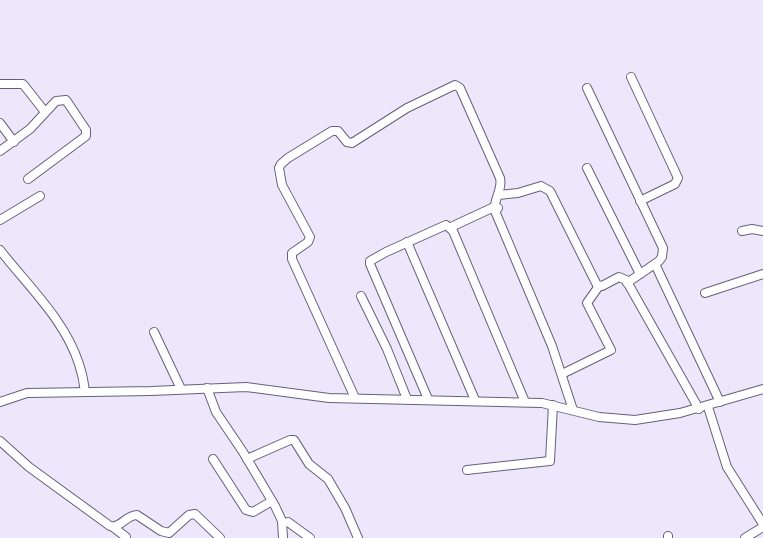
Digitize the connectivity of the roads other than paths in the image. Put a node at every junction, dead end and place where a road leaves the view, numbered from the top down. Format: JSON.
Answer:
{"nodes":[{"id":1,"x":631,"y":77,"type":"dead end"},
{"id":2,"x":0,"y":84,"type":"edge"},
{"id":3,"x":587,"y":88,"type":"dead end"},
{"id":4,"x":45,"y":112,"type":"junction"},
{"id":5,"x":0,"y":123,"type":"edge"},
{"id":6,"x":14,"y":142,"type":"junction"},
{"id":7,"x":0,"y":151,"type":"edge"},
{"id":8,"x":587,"y":168,"type":"dead end"},
{"id":9,"x":28,"y":179,"type":"dead end"},
{"id":10,"x":499,"y":195,"type":"junction"},
{"id":11,"x":40,"y":196,"type":"dead end"},
{"id":12,"x":640,"y":201,"type":"junction"},
{"id":13,"x":496,"y":207,"type":"junction"},
{"id":14,"x":0,"y":220,"type":"edge"},
{"id":15,"x":451,"y":227,"type":"junction"},
{"id":16,"x":742,"y":231,"type":"dead end"},
{"id":17,"x":763,"y":231,"type":"edge"},
{"id":18,"x":407,"y":242,"type":"junction"},
{"id":19,"x":0,"y":250,"type":"edge"},
{"id":20,"x":655,"y":264,"type":"junction"},
{"id":21,"x":640,"y":274,"type":"junction"},
{"id":22,"x":763,"y":274,"type":"edge"},
{"id":23,"x":627,"y":283,"type":"junction"},
{"id":24,"x":599,"y":286,"type":"junction"},
{"id":25,"x":705,"y":293,"type":"dead end"},
{"id":26,"x":361,"y":296,"type":"dead end"},
{"id":27,"x":154,"y":332,"type":"dead end"},
{"id":28,"x":562,"y":374,"type":"junction"},
{"id":29,"x":207,"y":388,"type":"junction"},
{"id":30,"x":181,"y":389,"type":"junction"},
{"id":31,"x":763,"y":389,"type":"edge"},
{"id":32,"x":85,"y":392,"type":"junction"},
{"id":33,"x":355,"y":398,"type":"junction"},
{"id":34,"x":408,"y":399,"type":"junction"},
{"id":35,"x":428,"y":399,"type":"junction"},
{"id":36,"x":475,"y":400,"type":"junction"},
{"id":37,"x":0,"y":402,"type":"edge"},
{"id":38,"x":525,"y":402,"type":"junction"},
{"id":39,"x":720,"y":402,"type":"junction"},
{"id":40,"x":553,"y":405,"type":"junction"},
{"id":41,"x":703,"y":408,"type":"junction"},
{"id":42,"x":573,"y":410,"type":"junction"},
{"id":43,"x":0,"y":441,"type":"edge"},
{"id":44,"x":213,"y":459,"type":"dead end"},
{"id":45,"x":247,"y":459,"type":"junction"},
{"id":46,"x":467,"y":470,"type":"dead end"},
{"id":47,"x":272,"y":501,"type":"junction"},
{"id":48,"x":288,"y":522,"type":"dead end"},
{"id":49,"x":763,"y":524,"type":"edge"},
{"id":50,"x":113,"y":527,"type":"junction"},
{"id":51,"x":763,"y":528,"type":"edge"},
{"id":52,"x":126,"y":537,"type":"dead end"},
{"id":53,"x":220,"y":538,"type":"edge"},
{"id":54,"x":283,"y":538,"type":"edge"},
{"id":55,"x":310,"y":538,"type":"edge"},
{"id":56,"x":358,"y":538,"type":"edge"},
{"id":57,"x":745,"y":538,"type":"edge"}],
"edges":[{"from":1,"to":12,"type":"street"},
{"from":2,"to":4,"type":"street"},
{"from":3,"to":12,"type":"street"},
{"from":4,"to":6,"type":"street"},
{"from":4,"to":9,"type":"street"},
{"from":5,"to":6,"type":"street"},
{"from":6,"to":7,"type":"street"},
{"from":8,"to":21,"type":"street"},
{"from":10,"to":13,"type":"street"},
{"from":10,"to":24,"type":"street"},
{"from":10,"to":33,"type":"street"},
{"from":11,"to":14,"type":"street"},
{"from":12,"to":20,"type":"street"},
{"from":13,"to":15,"type":"street"},
{"from":13,"to":28,"type":"street"},
{"from":15,"to":18,"type":"street"},
{"from":15,"to":38,"type":"street"},
{"from":16,"to":17,"type":"street"},
{"from":18,"to":35,"type":"street"},
{"from":18,"to":36,"type":"street"},
{"from":19,"to":32,"type":"street"},
{"from":20,"to":21,"type":"street"},
{"from":20,"to":39,"type":"street"},
{"from":21,"to":23,"type":"street"},
{"from":22,"to":25,"type":"street"},
{"from":23,"to":24,"type":"street"},
{"from":23,"to":41,"type":"street"},
{"from":24,"to":28,"type":"street"},
{"from":26,"to":34,"type":"street"},
{"from":27,"to":30,"type":"street"},
{"from":28,"to":42,"type":"street"},
{"from":29,"to":30,"type":"street"},
{"from":29,"to":33,"type":"street"},
{"from":29,"to":45,"type":"street"},
{"from":30,"to":32,"type":"street"},
{"from":31,"to":39,"type":"street"},
{"from":32,"to":37,"type":"street"},
{"from":33,"to":34,"type":"street"},
{"from":34,"to":35,"type":"street"},
{"from":35,"to":36,"type":"street"},
{"from":36,"to":38,"type":"street"},
{"from":38,"to":40,"type":"street"},
{"from":39,"to":41,"type":"street"},
{"from":40,"to":42,"type":"street"},
{"from":40,"to":46,"type":"street"},
{"from":41,"to":42,"type":"street"},
{"from":41,"to":49,"type":"street"},
{"from":43,"to":50,"type":"street"},
{"from":44,"to":47,"type":"street"},
{"from":45,"to":47,"type":"street"},
{"from":45,"to":56,"type":"street"},
{"from":47,"to":54,"type":"street"},
{"from":48,"to":55,"type":"street"},
{"from":50,"to":52,"type":"street"},
{"from":50,"to":53,"type":"street"},
{"from":51,"to":57,"type":"street"}]}
